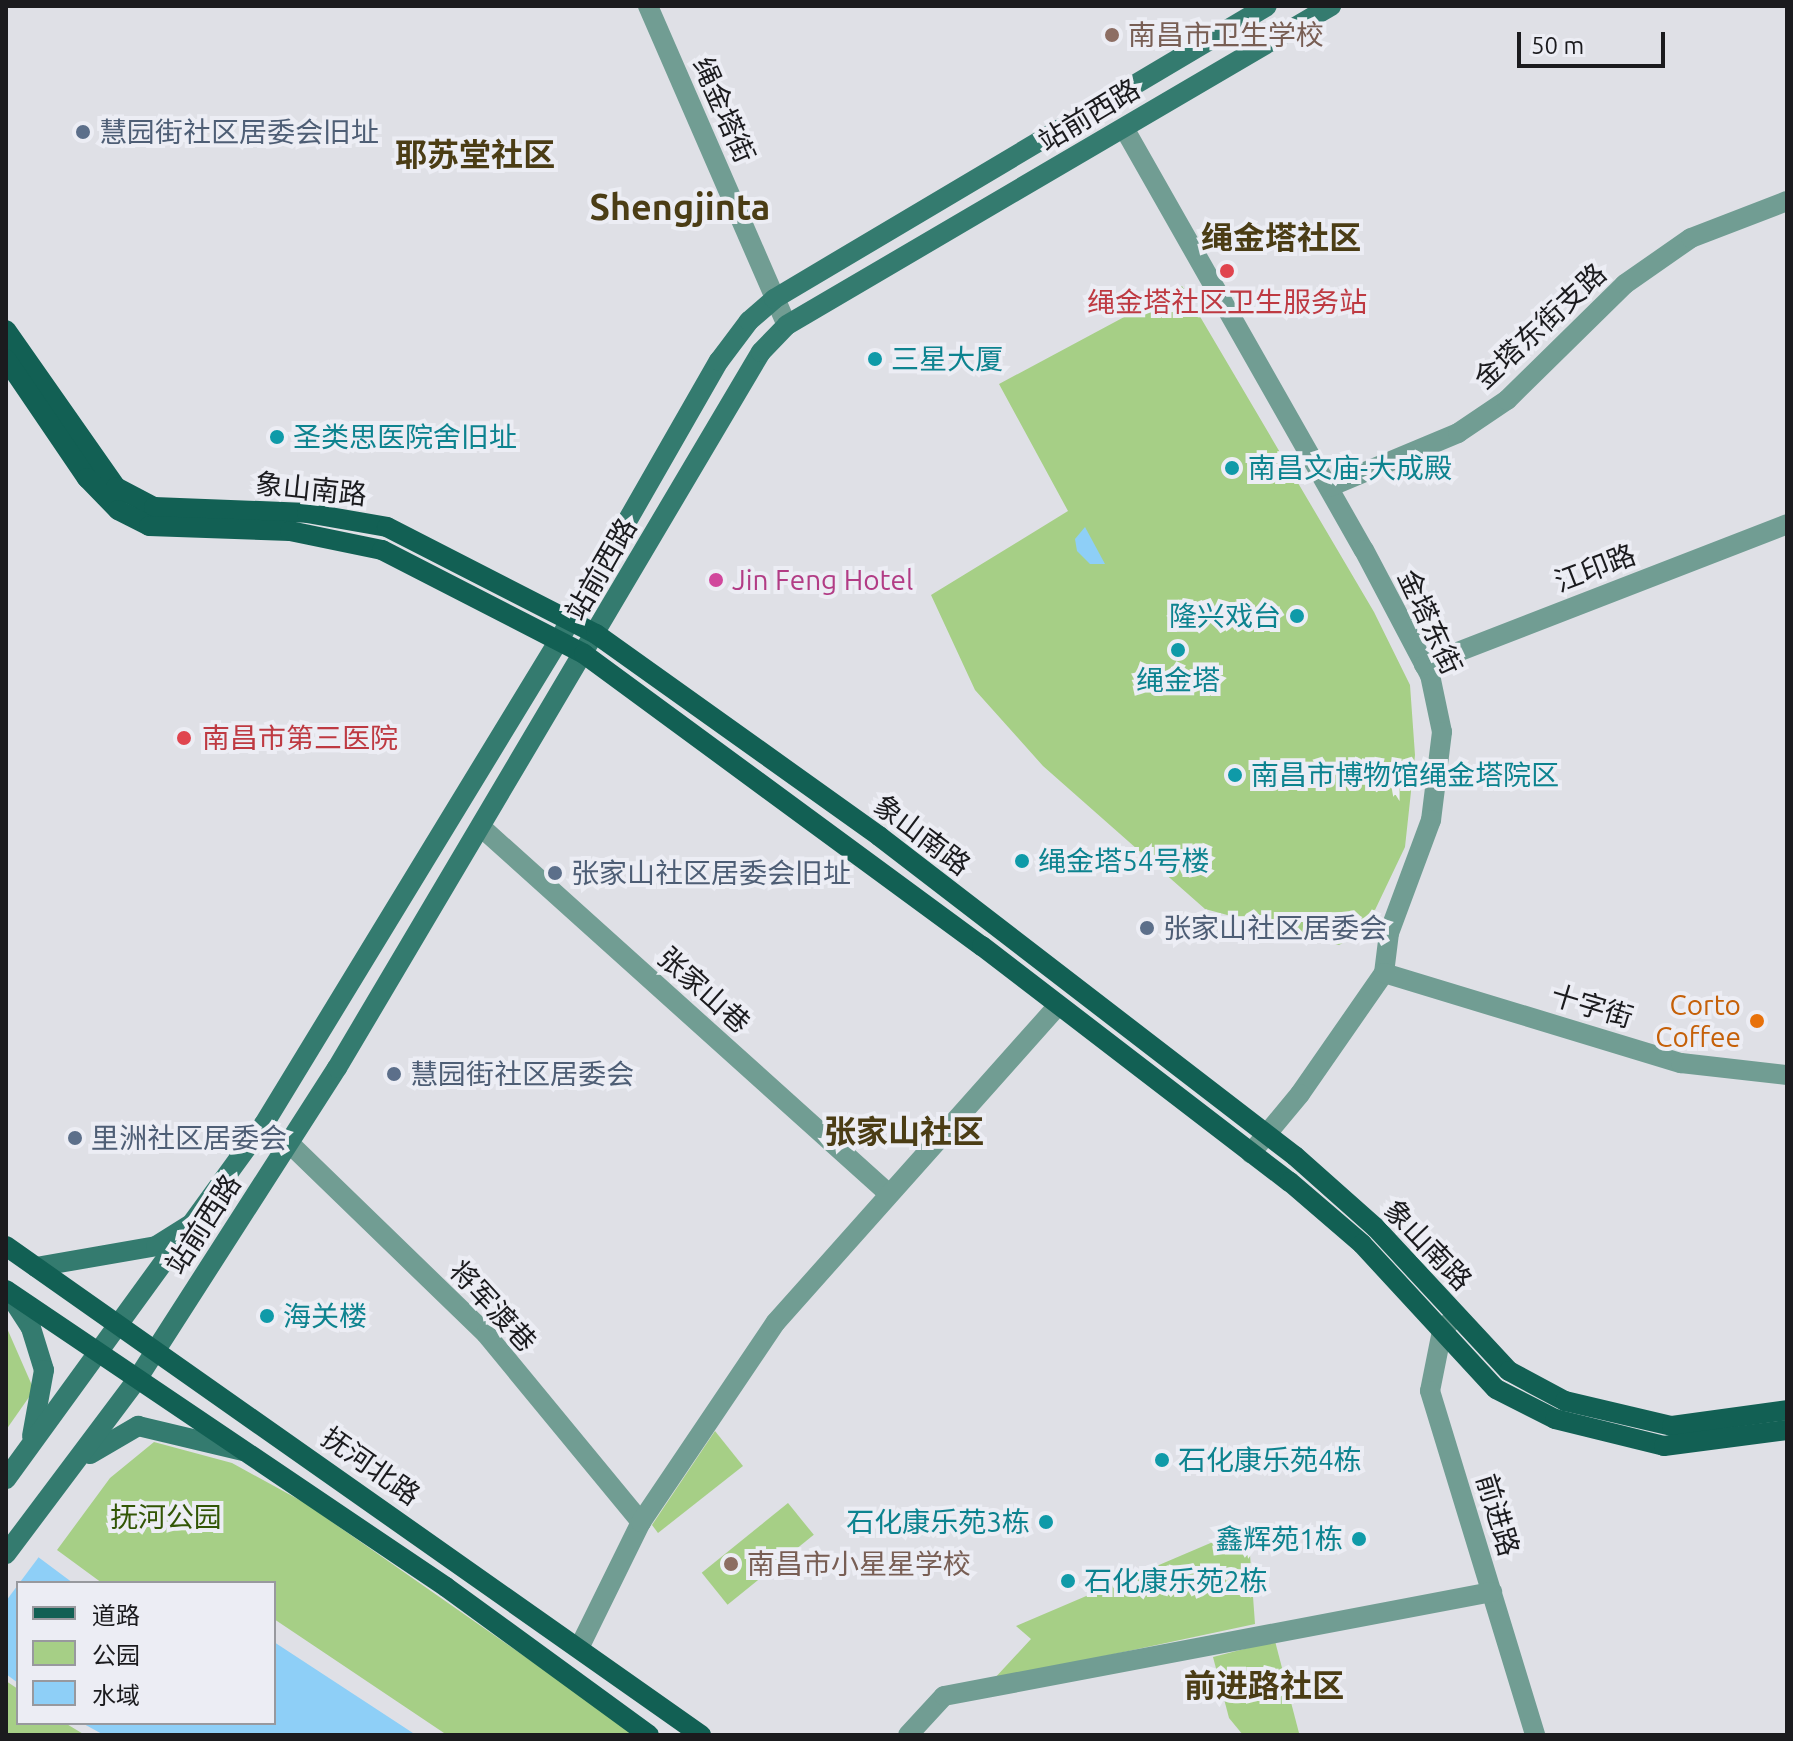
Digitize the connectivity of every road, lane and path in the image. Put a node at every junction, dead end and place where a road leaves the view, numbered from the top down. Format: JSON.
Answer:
{"nodes":[{"id":1,"x":648,"y":6,"type":"edge"},
{"id":2,"x":1267,"y":6,"type":"edge"},
{"id":3,"x":1331,"y":6,"type":"edge"},
{"id":4,"x":1124,"y":128,"type":"junction"},
{"id":5,"x":1787,"y":201,"type":"edge"},
{"id":6,"x":774,"y":299,"type":"junction"},
{"id":7,"x":787,"y":325,"type":"junction"},
{"id":8,"x":6,"y":330,"type":"edge"},
{"id":9,"x":6,"y":359,"type":"edge"},
{"id":10,"x":1329,"y":487,"type":"junction"},
{"id":11,"x":1787,"y":524,"type":"edge"},
{"id":12,"x":572,"y":619,"type":"junction"},
{"id":13,"x":596,"y":634,"type":"junction"},
{"id":14,"x":559,"y":640,"type":"junction"},
{"id":15,"x":584,"y":654,"type":"junction"},
{"id":16,"x":1424,"y":665,"type":"junction"},
{"id":17,"x":481,"y":827,"type":"junction"},
{"id":18,"x":1384,"y":973,"type":"junction"},
{"id":19,"x":1058,"y":1005,"type":"junction"},
{"id":20,"x":1787,"y":1075,"type":"edge"},
{"id":21,"x":1266,"y":1134,"type":"junction"},
{"id":22,"x":289,"y":1143,"type":"junction"},
{"id":23,"x":1251,"y":1153,"type":"junction"},
{"id":24,"x":889,"y":1194,"type":"junction"},
{"id":25,"x":199,"y":1219,"type":"junction"},
{"id":26,"x":6,"y":1246,"type":"edge"},
{"id":27,"x":36,"y":1267,"type":"junction"},
{"id":28,"x":7,"y":1290,"type":"edge"},
{"id":29,"x":1456,"y":1315,"type":"junction"},
{"id":30,"x":121,"y":1326,"type":"junction"},
{"id":31,"x":1442,"y":1331,"type":"junction"},
{"id":32,"x":156,"y":1350,"type":"junction"},
{"id":33,"x":99,"y":1355,"type":"junction"},
{"id":34,"x":136,"y":1381,"type":"junction"},
{"id":35,"x":1787,"y":1410,"type":"edge"},
{"id":36,"x":1787,"y":1430,"type":"edge"},
{"id":37,"x":27,"y":1451,"type":"junction"},
{"id":38,"x":250,"y":1453,"type":"junction"},
{"id":39,"x":68,"y":1471,"type":"junction"},
{"id":40,"x":6,"y":1479,"type":"edge"},
{"id":41,"x":641,"y":1522,"type":"junction"},
{"id":42,"x":6,"y":1554,"type":"edge"},
{"id":43,"x":1492,"y":1592,"type":"junction"},
{"id":44,"x":580,"y":1646,"type":"junction"},
{"id":45,"x":649,"y":1735,"type":"edge"},
{"id":46,"x":701,"y":1735,"type":"edge"},
{"id":47,"x":908,"y":1735,"type":"edge"},
{"id":48,"x":1535,"y":1735,"type":"edge"}],
"edges":[{"from":1,"to":6,"type":"street","name":"绳金塔街"},
{"from":2,"to":6,"type":"main road","name":"站前西路"},
{"from":3,"to":4,"type":"main road","name":"站前西路"},
{"from":4,"to":7,"type":"main road","name":"站前西路"},
{"from":4,"to":10,"type":"street","name":"金塔东街"},
{"from":5,"to":10,"type":"street","name":"金塔东街支路"},
{"from":6,"to":7,"type":"street","name":"绳金塔街"},
{"from":6,"to":12,"type":"main road","name":"站前西路"},
{"from":7,"to":13,"type":"main road","name":"站前西路"},
{"from":8,"to":12,"type":"main road","name":"象山南路"},
{"from":9,"to":14,"type":"main road","name":"象山南路"},
{"from":10,"to":16,"type":"street","name":"金塔东街"},
{"from":11,"to":16,"type":"street","name":"江印路"},
{"from":12,"to":13,"type":"main road","name":"象山南路"},
{"from":12,"to":14,"type":"main road","name":"站前西路"},
{"from":13,"to":15,"type":"main road","name":"站前西路"},
{"from":13,"to":21,"type":"main road","name":"象山南路"},
{"from":14,"to":15,"type":"main road","name":"象山南路"},
{"from":14,"to":25,"type":"main road","name":"站前西路"},
{"from":15,"to":17,"type":"main road","name":"站前西路"},
{"from":15,"to":19,"type":"main road","name":"象山南路"},
{"from":16,"to":18,"type":"street","name":"金塔东街"},
{"from":17,"to":22,"type":"main road","name":"站前西路"},
{"from":17,"to":24,"type":"street","name":"张家山巷"},
{"from":18,"to":20,"type":"street","name":"十字街"},
{"from":18,"to":21,"type":"street","name":"金塔东街"},
{"from":19,"to":23,"type":"main road","name":"象山南路"},
{"from":19,"to":24,"type":"street"},
{"from":21,"to":23,"type":"street","name":"金塔东街"},
{"from":21,"to":29,"type":"main road","name":"象山南路"},
{"from":22,"to":32,"type":"main road","name":"站前西路"},
{"from":22,"to":41,"type":"street","name":"将军渡巷"},
{"from":23,"to":31,"type":"main road","name":"象山南路"},
{"from":24,"to":41,"type":"street"},
{"from":25,"to":27,"type":"main road"},
{"from":25,"to":30,"type":"main road","name":"站前西路"},
{"from":26,"to":27,"type":"main road","name":"抚河北路"},
{"from":27,"to":30,"type":"main road","name":"抚河北路"},
{"from":28,"to":33,"type":"main road","name":"抚河北路"},
{"from":28,"to":37,"type":"main road"},
{"from":29,"to":31,"type":"street","name":"前进路"},
{"from":29,"to":35,"type":"main road","name":"象山南路"},
{"from":30,"to":32,"type":"main road","name":"抚河北路"},
{"from":30,"to":33,"type":"main road","name":"站前西路"},
{"from":31,"to":36,"type":"main road","name":"象山南路"},
{"from":31,"to":43,"type":"street","name":"前进路"},
{"from":32,"to":34,"type":"main road","name":"站前西路"},
{"from":32,"to":44,"type":"main road","name":"抚河北路"},
{"from":33,"to":34,"type":"main road","name":"抚河北路"},
{"from":33,"to":37,"type":"main road","name":"站前西路"},
{"from":34,"to":38,"type":"main road","name":"抚河北路"},
{"from":34,"to":39,"type":"main road","name":"站前西路"},
{"from":37,"to":40,"type":"main road","name":"站前西路"},
{"from":38,"to":39,"type":"main road"},
{"from":38,"to":45,"type":"main road","name":"抚河北路"},
{"from":39,"to":42,"type":"main road","name":"站前西路"},
{"from":41,"to":44,"type":"street"},
{"from":43,"to":47,"type":"street"},
{"from":43,"to":48,"type":"street","name":"前进路"},
{"from":44,"to":46,"type":"main road","name":"抚河北路"}]}
